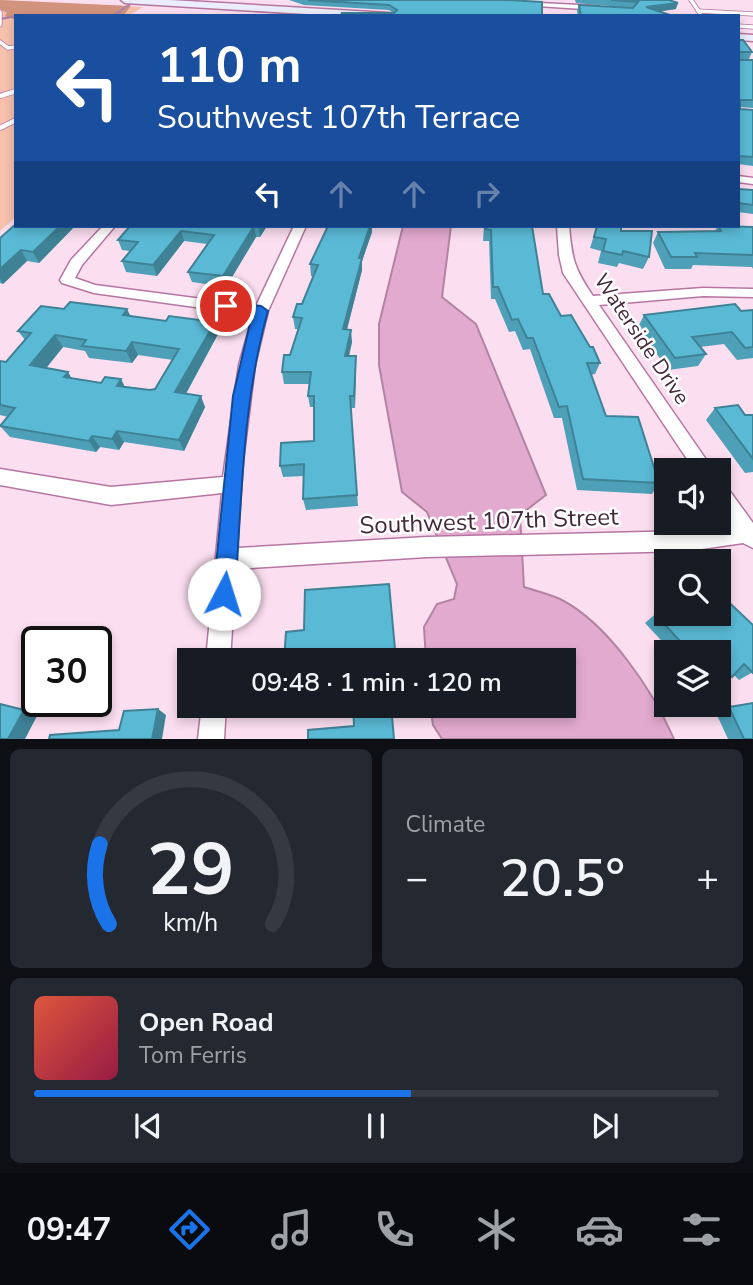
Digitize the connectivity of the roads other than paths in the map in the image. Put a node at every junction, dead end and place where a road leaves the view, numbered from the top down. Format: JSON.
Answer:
{"nodes":[{"id":1,"x":125,"y":0,"type":"edge"},
{"id":2,"x":691,"y":0,"type":"edge"},
{"id":3,"x":511,"y":2,"type":"edge"},
{"id":4,"x":559,"y":3,"type":"edge"},
{"id":5,"x":611,"y":9,"type":"edge"},
{"id":6,"x":698,"y":11,"type":"junction"},
{"id":7,"x":340,"y":14,"type":"edge"},
{"id":8,"x":700,"y":14,"type":"edge"},
{"id":9,"x":753,"y":14,"type":"edge"},
{"id":10,"x":107,"y":228,"type":"edge"},
{"id":11,"x":299,"y":228,"type":"edge"},
{"id":12,"x":562,"y":228,"type":"edge"},
{"id":13,"x":753,"y":293,"type":"edge"},
{"id":14,"x":587,"y":301,"type":"junction"},
{"id":15,"x":261,"y":311,"type":"junction"},
{"id":16,"x":696,"y":458,"type":"edge"},
{"id":17,"x":0,"y":477,"type":"edge"},
{"id":18,"x":233,"y":484,"type":"junction"},
{"id":19,"x":731,"y":508,"type":"edge"},
{"id":20,"x":751,"y":535,"type":"edge"},
{"id":21,"x":227,"y":559,"type":"junction"},
{"id":22,"x":219,"y":648,"type":"edge"},
{"id":23,"x":213,"y":718,"type":"edge"},
{"id":24,"x":211,"y":739,"type":"edge"}],
"edges":[{"from":1,"to":7,"type":"main road"},
{"from":2,"to":6,"type":"lane"},
{"from":3,"to":4,"type":"street"},
{"from":4,"to":5,"type":"street"},
{"from":6,"to":8,"type":"lane"},
{"from":6,"to":9,"type":"lane"},
{"from":10,"to":15,"type":"street"},
{"from":11,"to":15,"type":"street"},
{"from":12,"to":14,"type":"street","name":"Waterside Drive"},
{"from":13,"to":14,"type":"street"},
{"from":14,"to":16,"type":"street","name":"Waterside Drive"},
{"from":15,"to":18,"type":"street"},
{"from":17,"to":18,"type":"street"},
{"from":18,"to":21,"type":"street"},
{"from":19,"to":20,"type":"street"},
{"from":20,"to":21,"type":"street","name":"Southwest 107th Street"},
{"from":21,"to":22,"type":"street"},
{"from":23,"to":24,"type":"street"}]}
